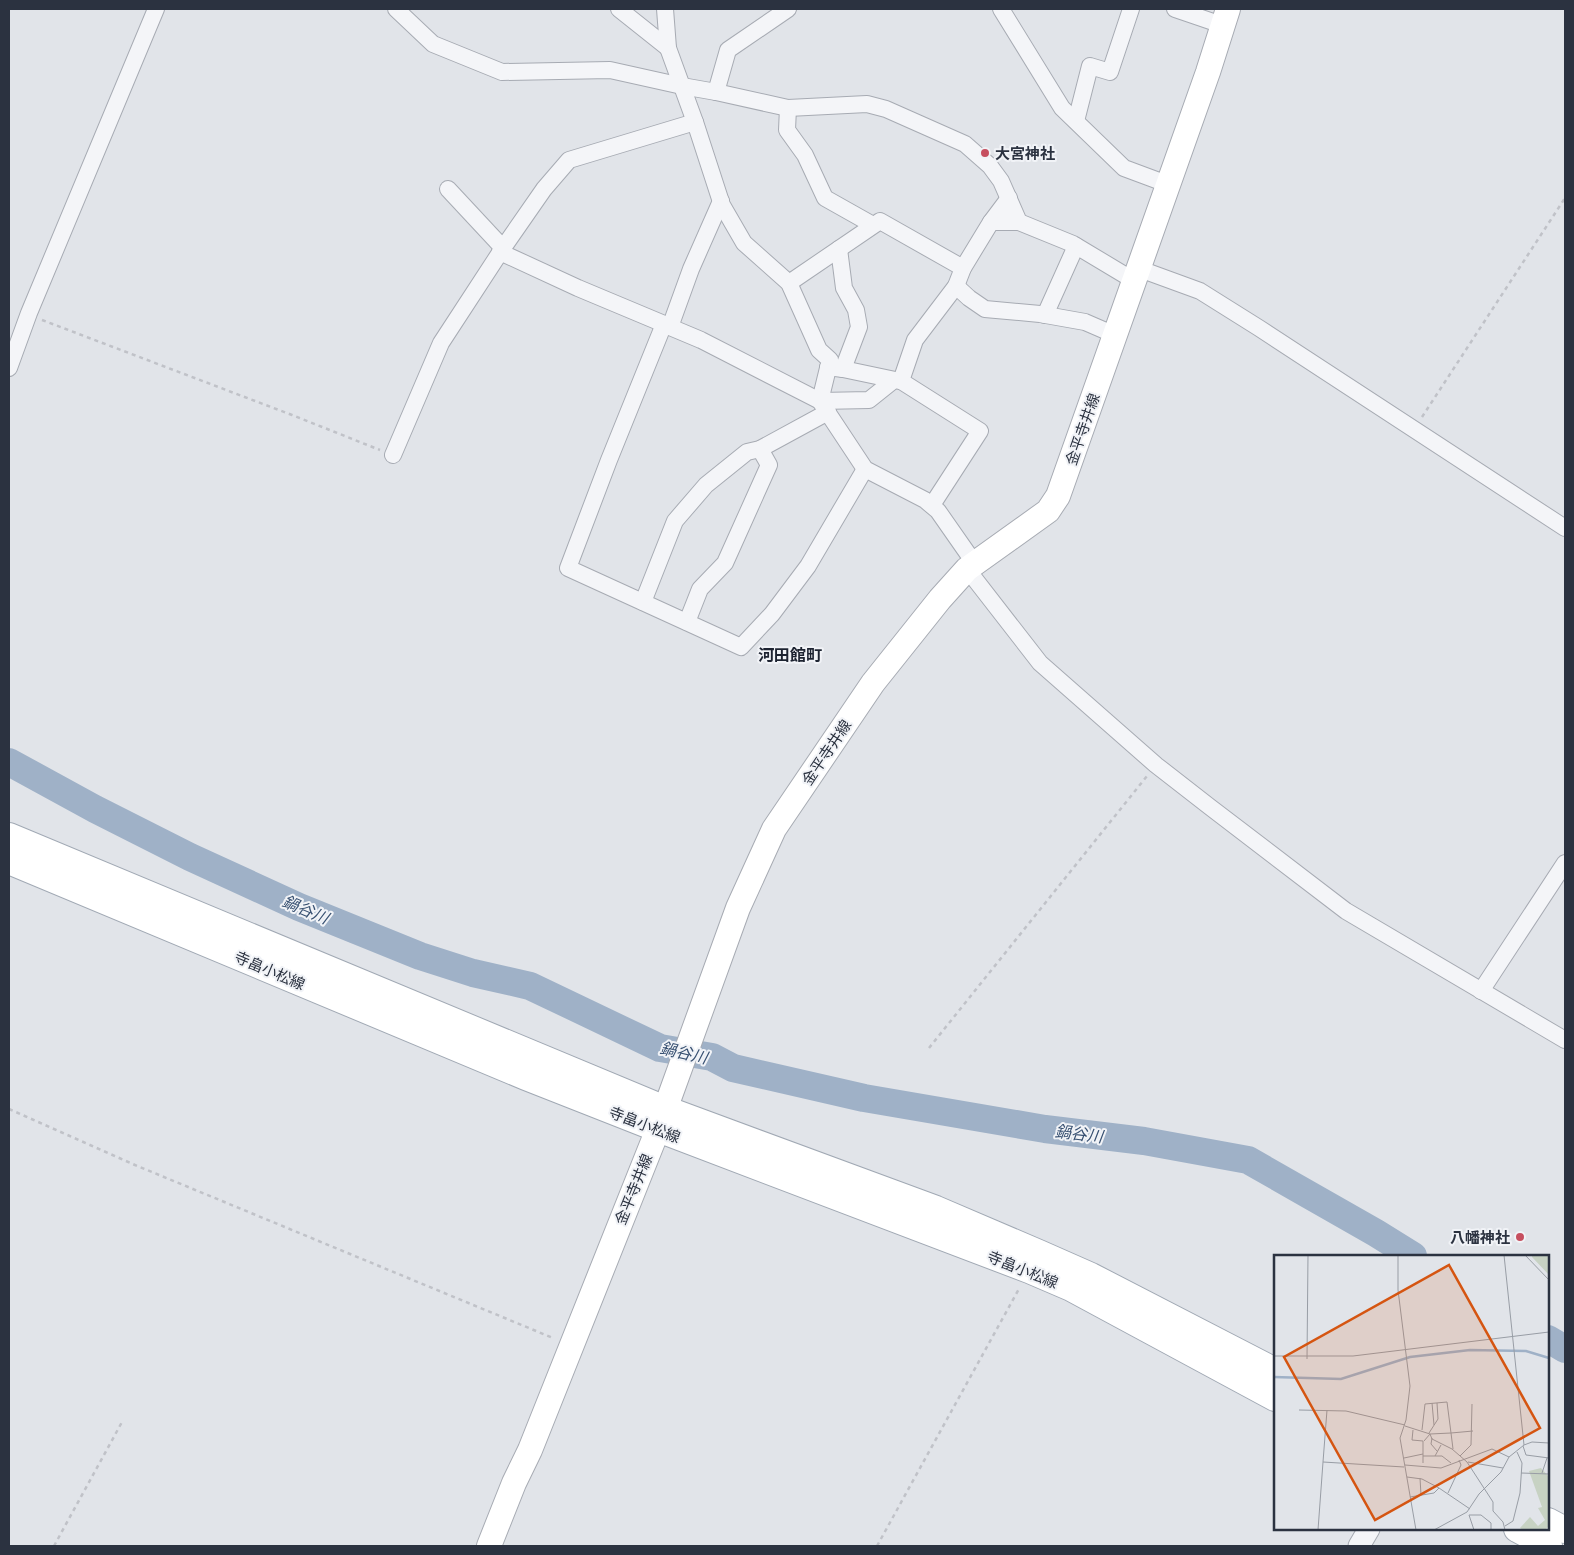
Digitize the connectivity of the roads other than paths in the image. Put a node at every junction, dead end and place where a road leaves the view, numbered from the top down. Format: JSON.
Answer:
{"nodes":[{"id":1,"x":156,"y":9,"type":"edge"},
{"id":2,"x":396,"y":9,"type":"edge"},
{"id":3,"x":619,"y":9,"type":"edge"},
{"id":4,"x":665,"y":9,"type":"edge"},
{"id":5,"x":788,"y":9,"type":"edge"},
{"id":6,"x":1001,"y":9,"type":"edge"},
{"id":7,"x":1131,"y":9,"type":"edge"},
{"id":8,"x":1175,"y":9,"type":"edge"},
{"id":9,"x":1225,"y":17,"type":"edge"},
{"id":10,"x":668,"y":48,"type":"junction"},
{"id":11,"x":682,"y":86,"type":"junction"},
{"id":12,"x":716,"y":92,"type":"junction"},
{"id":13,"x":788,"y":108,"type":"junction"},
{"id":14,"x":1076,"y":121,"type":"junction"},
{"id":15,"x":695,"y":122,"type":"junction"},
{"id":16,"x":1168,"y":184,"type":"junction"},
{"id":17,"x":448,"y":189,"type":"dead end"},
{"id":18,"x":1009,"y":198,"type":"junction"},
{"id":19,"x":721,"y":201,"type":"junction"},
{"id":20,"x":991,"y":222,"type":"junction"},
{"id":21,"x":1019,"y":222,"type":"junction"},
{"id":22,"x":873,"y":226,"type":"junction"},
{"id":23,"x":1076,"y":246,"type":"junction"},
{"id":24,"x":839,"y":249,"type":"junction"},
{"id":25,"x":502,"y":250,"type":"junction"},
{"id":26,"x":963,"y":268,"type":"junction"},
{"id":27,"x":1135,"y":274,"type":"junction"},
{"id":28,"x":788,"y":283,"type":"junction"},
{"id":29,"x":956,"y":286,"type":"junction"},
{"id":30,"x":1045,"y":315,"type":"junction"},
{"id":31,"x":667,"y":325,"type":"junction"},
{"id":32,"x":1115,"y":335,"type":"junction"},
{"id":33,"x":9,"y":368,"type":"edge"},
{"id":34,"x":836,"y":368,"type":"junction"},
{"id":35,"x":898,"y":380,"type":"junction"},
{"id":36,"x":824,"y":407,"type":"junction"},
{"id":37,"x":760,"y":449,"type":"junction"},
{"id":38,"x":393,"y":455,"type":"road end"},
{"id":39,"x":865,"y":469,"type":"junction"},
{"id":40,"x":932,"y":506,"type":"junction"},
{"id":41,"x":1565,"y":528,"type":"edge"},
{"id":42,"x":971,"y":566,"type":"junction"},
{"id":43,"x":643,"y":602,"type":"junction"},
{"id":44,"x":687,"y":622,"type":"junction"},
{"id":45,"x":9,"y":836,"type":"edge"},
{"id":46,"x":9,"y":861,"type":"edge"},
{"id":47,"x":1565,"y":863,"type":"edge"},
{"id":48,"x":1481,"y":991,"type":"junction"},
{"id":49,"x":1565,"y":1040,"type":"edge"},
{"id":50,"x":661,"y":1119,"type":"junction"},
{"id":51,"x":1274,"y":1370,"type":"edge"},
{"id":52,"x":1274,"y":1397,"type":"edge"},
{"id":53,"x":1549,"y":1522,"type":"edge"},
{"id":54,"x":1368,"y":1530,"type":"edge"},
{"id":55,"x":1519,"y":1530,"type":"edge"},
{"id":56,"x":1565,"y":1530,"type":"edge"},
{"id":57,"x":489,"y":1546,"type":"edge"},
{"id":58,"x":1359,"y":1546,"type":"edge"},
{"id":59,"x":1549,"y":1546,"type":"edge"}],
"edges":[{"from":1,"to":33,"type":"street"},
{"from":2,"to":11,"type":"street"},
{"from":3,"to":10,"type":"street"},
{"from":4,"to":10,"type":"street"},
{"from":5,"to":12,"type":"street"},
{"from":6,"to":14,"type":"street"},
{"from":7,"to":14,"type":"street"},
{"from":8,"to":9,"type":"street"},
{"from":9,"to":16,"type":"main road","name":"金平寺井線"},
{"from":10,"to":11,"type":"street"},
{"from":11,"to":12,"type":"street"},
{"from":11,"to":15,"type":"street"},
{"from":12,"to":13,"type":"street"},
{"from":13,"to":18,"type":"street"},
{"from":13,"to":22,"type":"street"},
{"from":14,"to":16,"type":"street"},
{"from":15,"to":19,"type":"street"},
{"from":15,"to":25,"type":"street"},
{"from":16,"to":27,"type":"main road","name":"金平寺井線"},
{"from":17,"to":25,"type":"street"},
{"from":18,"to":20,"type":"street"},
{"from":18,"to":21,"type":"street"},
{"from":19,"to":28,"type":"street"},
{"from":19,"to":31,"type":"street"},
{"from":20,"to":21,"type":"street"},
{"from":20,"to":26,"type":"street"},
{"from":21,"to":23,"type":"street"},
{"from":22,"to":24,"type":"street"},
{"from":22,"to":26,"type":"street"},
{"from":23,"to":27,"type":"street"},
{"from":23,"to":30,"type":"street"},
{"from":24,"to":28,"type":"street"},
{"from":24,"to":34,"type":"street"},
{"from":25,"to":31,"type":"street"},
{"from":25,"to":38,"type":"street"},
{"from":26,"to":29,"type":"street"},
{"from":27,"to":32,"type":"main road","name":"金平寺井線"},
{"from":27,"to":41,"type":"street"},
{"from":28,"to":34,"type":"street"},
{"from":29,"to":30,"type":"street"},
{"from":29,"to":35,"type":"street"},
{"from":30,"to":32,"type":"street"},
{"from":31,"to":36,"type":"street"},
{"from":31,"to":43,"type":"street"},
{"from":32,"to":42,"type":"main road","name":"金平寺井線"},
{"from":34,"to":35,"type":"street"},
{"from":34,"to":36,"type":"street"},
{"from":35,"to":36,"type":"street"},
{"from":35,"to":40,"type":"street"},
{"from":36,"to":37,"type":"street"},
{"from":36,"to":39,"type":"street"},
{"from":37,"to":43,"type":"street"},
{"from":37,"to":44,"type":"street"},
{"from":39,"to":40,"type":"street"},
{"from":39,"to":44,"type":"street"},
{"from":40,"to":42,"type":"street"},
{"from":42,"to":48,"type":"street"},
{"from":42,"to":50,"type":"main road","name":"金平寺井線"},
{"from":43,"to":44,"type":"street"},
{"from":45,"to":50,"type":"main road","name":"寺畠小松線"},
{"from":46,"to":50,"type":"main road","name":"寺畠小松線"},
{"from":47,"to":48,"type":"street"},
{"from":48,"to":49,"type":"street"},
{"from":50,"to":51,"type":"main road","name":"寺畠小松線"},
{"from":50,"to":52,"type":"main road","name":"寺畠小松線"},
{"from":50,"to":57,"type":"main road","name":"金平寺井線"},
{"from":53,"to":56,"type":"main road"},
{"from":54,"to":58,"type":"street"},
{"from":55,"to":59,"type":"main road"}]}
